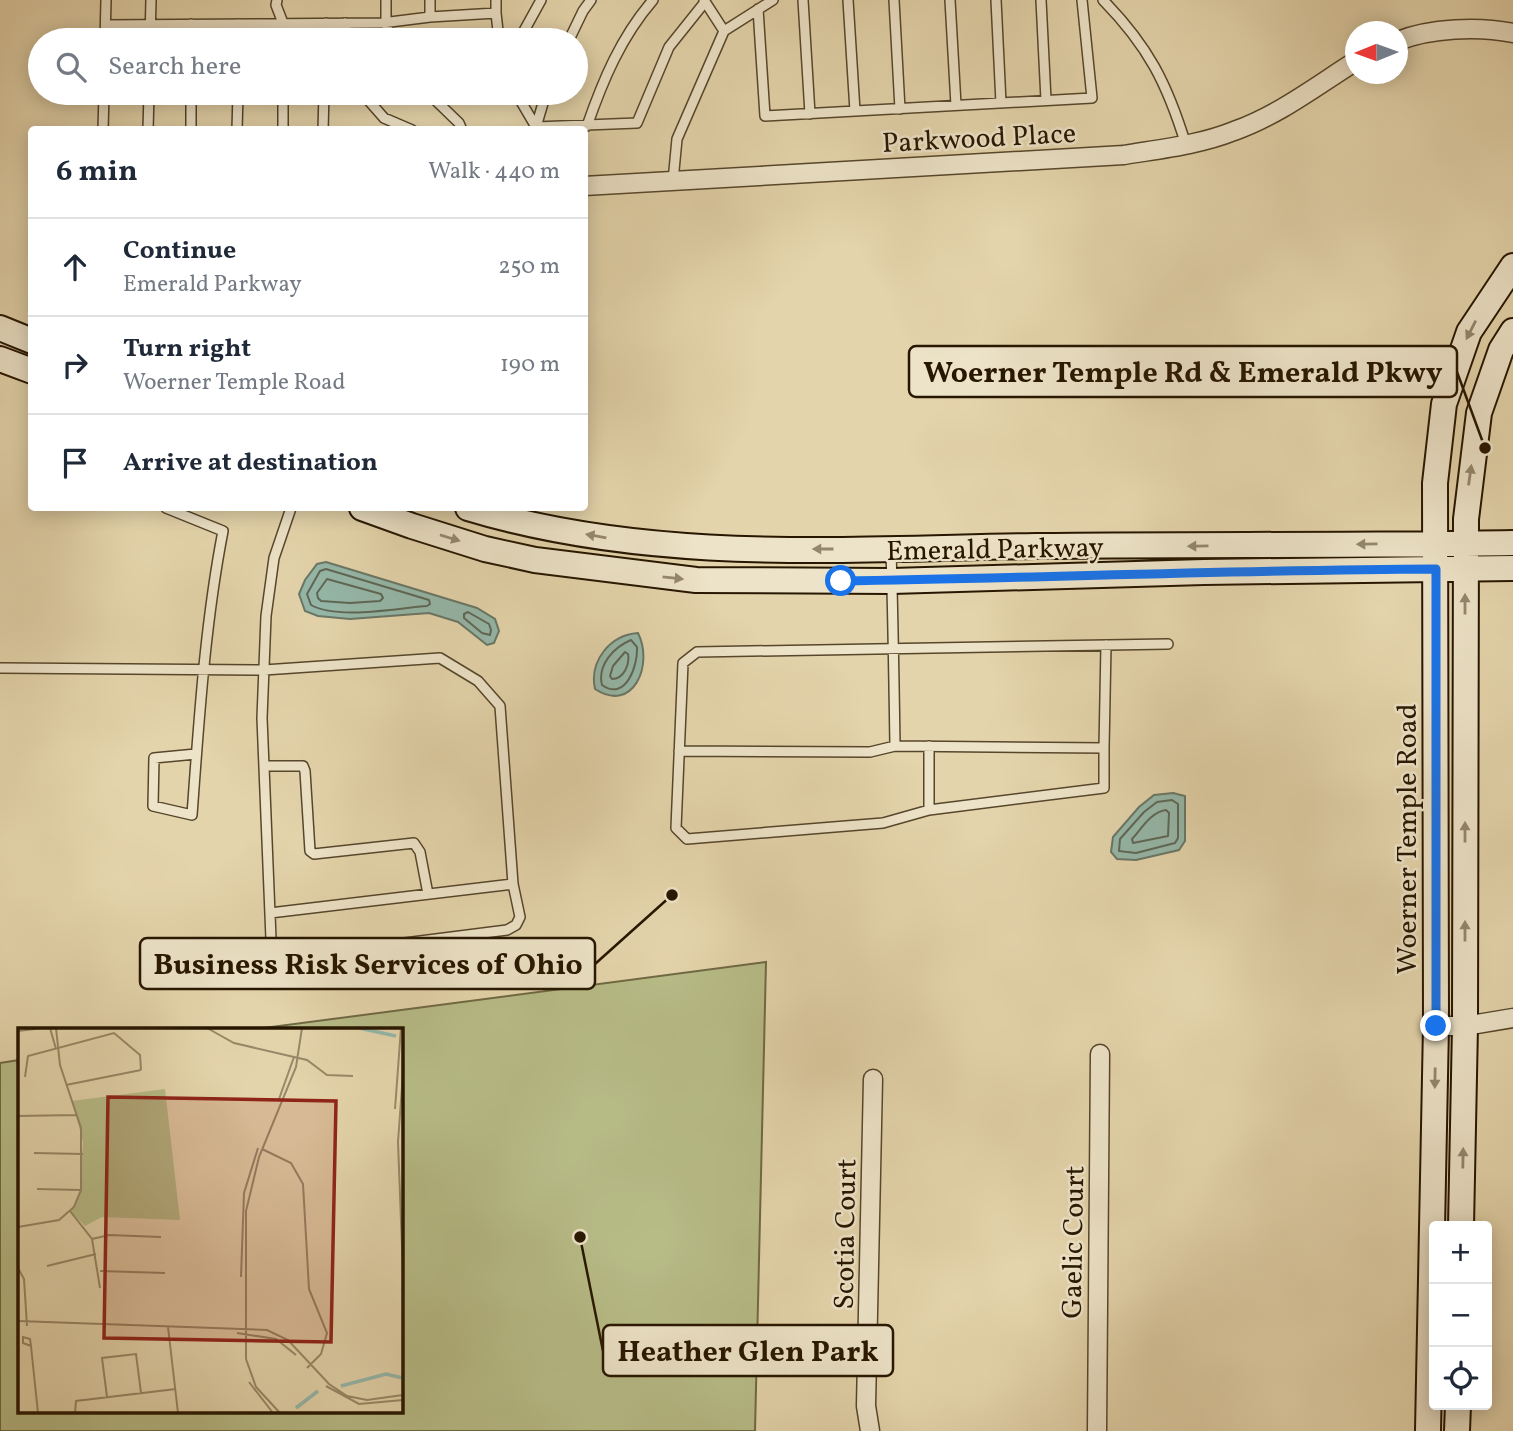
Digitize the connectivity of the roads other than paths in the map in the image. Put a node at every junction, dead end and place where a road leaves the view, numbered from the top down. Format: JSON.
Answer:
{"nodes":[{"id":1,"x":106,"y":0,"type":"edge"},
{"id":2,"x":151,"y":0,"type":"edge"},
{"id":3,"x":277,"y":0,"type":"edge"},
{"id":4,"x":386,"y":0,"type":"edge"},
{"id":5,"x":429,"y":0,"type":"edge"},
{"id":6,"x":496,"y":0,"type":"edge"},
{"id":7,"x":541,"y":0,"type":"edge"},
{"id":8,"x":591,"y":0,"type":"edge"},
{"id":9,"x":653,"y":0,"type":"edge"},
{"id":10,"x":773,"y":0,"type":"edge"},
{"id":11,"x":803,"y":0,"type":"edge"},
{"id":12,"x":848,"y":0,"type":"edge"},
{"id":13,"x":894,"y":0,"type":"edge"},
{"id":14,"x":950,"y":0,"type":"edge"},
{"id":15,"x":996,"y":0,"type":"edge"},
{"id":16,"x":1041,"y":0,"type":"edge"},
{"id":17,"x":1082,"y":0,"type":"edge"},
{"id":18,"x":1103,"y":0,"type":"edge"},
{"id":19,"x":704,"y":1,"type":"edge"},
{"id":20,"x":758,"y":9,"type":"junction"},
{"id":21,"x":496,"y":13,"type":"junction"},
{"id":22,"x":430,"y":17,"type":"junction"},
{"id":23,"x":386,"y":22,"type":"junction"},
{"id":24,"x":283,"y":23,"type":"junction"},
{"id":25,"x":326,"y":23,"type":"junction"},
{"id":26,"x":345,"y":23,"type":"junction"},
{"id":27,"x":150,"y":24,"type":"junction"},
{"id":28,"x":191,"y":24,"type":"junction"},
{"id":29,"x":238,"y":24,"type":"junction"},
{"id":30,"x":106,"y":25,"type":"junction"},
{"id":31,"x":106,"y":28,"type":"edge"},
{"id":32,"x":150,"y":28,"type":"edge"},
{"id":33,"x":191,"y":28,"type":"edge"},
{"id":34,"x":238,"y":28,"type":"edge"},
{"id":35,"x":283,"y":28,"type":"edge"},
{"id":36,"x":326,"y":28,"type":"edge"},
{"id":37,"x":346,"y":28,"type":"edge"},
{"id":38,"x":387,"y":28,"type":"edge"},
{"id":39,"x":498,"y":28,"type":"edge"},
{"id":40,"x":526,"y":28,"type":"edge"},
{"id":41,"x":575,"y":28,"type":"edge"},
{"id":42,"x":724,"y":31,"type":"junction"},
{"id":43,"x":1513,"y":33,"type":"edge"},
{"id":44,"x":1408,"y":38,"type":"edge"},
{"id":45,"x":1345,"y":68,"type":"edge"},
{"id":46,"x":1046,"y":100,"type":"junction"},
{"id":47,"x":1001,"y":103,"type":"junction"},
{"id":48,"x":104,"y":105,"type":"edge"},
{"id":49,"x":149,"y":105,"type":"edge"},
{"id":50,"x":191,"y":105,"type":"edge"},
{"id":51,"x":237,"y":105,"type":"edge"},
{"id":52,"x":283,"y":105,"type":"edge"},
{"id":53,"x":324,"y":105,"type":"edge"},
{"id":54,"x":373,"y":105,"type":"edge"},
{"id":55,"x":440,"y":105,"type":"edge"},
{"id":56,"x":523,"y":105,"type":"edge"},
{"id":57,"x":543,"y":105,"type":"edge"},
{"id":58,"x":956,"y":105,"type":"junction"},
{"id":59,"x":900,"y":108,"type":"junction"},
{"id":60,"x":855,"y":111,"type":"junction"},
{"id":61,"x":810,"y":114,"type":"junction"},
{"id":62,"x":103,"y":126,"type":"edge"},
{"id":63,"x":148,"y":126,"type":"edge"},
{"id":64,"x":191,"y":126,"type":"edge"},
{"id":65,"x":237,"y":126,"type":"edge"},
{"id":66,"x":283,"y":126,"type":"edge"},
{"id":67,"x":323,"y":126,"type":"edge"},
{"id":68,"x":403,"y":126,"type":"edge"},
{"id":69,"x":460,"y":126,"type":"edge"},
{"id":70,"x":536,"y":126,"type":"edge"},
{"id":71,"x":537,"y":126,"type":"edge"},
{"id":72,"x":587,"y":126,"type":"joint"},
{"id":73,"x":1186,"y":145,"type":"junction"},
{"id":74,"x":673,"y":181,"type":"junction"},
{"id":75,"x":588,"y":186,"type":"edge"},
{"id":76,"x":1513,"y":266,"type":"edge"},
{"id":77,"x":0,"y":328,"type":"edge"},
{"id":78,"x":1513,"y":331,"type":"edge"},
{"id":79,"x":28,"y":339,"type":"edge"},
{"id":80,"x":0,"y":359,"type":"edge"},
{"id":81,"x":28,"y":370,"type":"edge"},
{"id":82,"x":173,"y":511,"type":"edge"},
{"id":83,"x":290,"y":511,"type":"edge"},
{"id":84,"x":370,"y":511,"type":"edge"},
{"id":85,"x":478,"y":511,"type":"edge"},
{"id":86,"x":1435,"y":543,"type":"junction"},
{"id":87,"x":1466,"y":543,"type":"junction"},
{"id":88,"x":1513,"y":543,"type":"edge"},
{"id":89,"x":891,"y":549,"type":"junction"},
{"id":90,"x":1466,"y":568,"type":"junction"},
{"id":91,"x":1513,"y":568,"type":"edge"},
{"id":92,"x":1436,"y":569,"type":"junction"},
{"id":93,"x":892,"y":580,"type":"junction"},
{"id":94,"x":1168,"y":644,"type":"dead end"},
{"id":95,"x":1106,"y":645,"type":"junction"},
{"id":96,"x":894,"y":649,"type":"junction"},
{"id":97,"x":0,"y":668,"type":"edge"},
{"id":98,"x":205,"y":668,"type":"junction"},
{"id":99,"x":264,"y":670,"type":"junction"},
{"id":100,"x":895,"y":746,"type":"junction"},
{"id":101,"x":929,"y":746,"type":"junction"},
{"id":102,"x":1104,"y":748,"type":"junction"},
{"id":103,"x":679,"y":751,"type":"junction"},
{"id":104,"x":196,"y":754,"type":"junction"},
{"id":105,"x":264,"y":766,"type":"junction"},
{"id":106,"x":929,"y":810,"type":"junction"},
{"id":107,"x":513,"y":884,"type":"junction"},
{"id":108,"x":428,"y":894,"type":"junction"},
{"id":109,"x":270,"y":913,"type":"junction"},
{"id":110,"x":1513,"y":1018,"type":"edge"},
{"id":111,"x":1436,"y":1026,"type":"junction"},
{"id":112,"x":1465,"y":1026,"type":"junction"},
{"id":113,"x":1100,"y":1054,"type":"dead end"},
{"id":114,"x":873,"y":1079,"type":"dead end"},
{"id":115,"x":1461,"y":1221,"type":"edge"},
{"id":116,"x":1458,"y":1410,"type":"edge"},
{"id":117,"x":870,"y":1431,"type":"edge"},
{"id":118,"x":1097,"y":1431,"type":"edge"},
{"id":119,"x":1428,"y":1431,"type":"edge"},
{"id":120,"x":1457,"y":1431,"type":"edge"}],
"edges":[{"from":1,"to":30,"type":"lane"},
{"from":2,"to":27,"type":"lane"},
{"from":3,"to":24,"type":"lane"},
{"from":4,"to":23,"type":"lane"},
{"from":5,"to":22,"type":"lane"},
{"from":6,"to":21,"type":"lane"},
{"from":7,"to":40,"type":"lane"},
{"from":8,"to":41,"type":"lane"},
{"from":9,"to":72,"type":"lane"},
{"from":10,"to":20,"type":"lane"},
{"from":11,"to":61,"type":"lane"},
{"from":12,"to":60,"type":"lane"},
{"from":13,"to":59,"type":"lane"},
{"from":14,"to":58,"type":"lane"},
{"from":15,"to":47,"type":"lane"},
{"from":16,"to":46,"type":"lane"},
{"from":17,"to":46,"type":"lane"},
{"from":18,"to":73,"type":"lane"},
{"from":19,"to":42,"type":"lane"},
{"from":19,"to":72,"type":"lane"},
{"from":20,"to":42,"type":"lane"},
{"from":20,"to":61,"type":"lane"},
{"from":21,"to":22,"type":"lane"},
{"from":21,"to":39,"type":"lane"},
{"from":22,"to":23,"type":"lane"},
{"from":23,"to":26,"type":"lane"},
{"from":23,"to":38,"type":"lane"},
{"from":24,"to":25,"type":"lane"},
{"from":24,"to":29,"type":"lane"},
{"from":24,"to":35,"type":"lane"},
{"from":25,"to":26,"type":"lane"},
{"from":25,"to":36,"type":"lane"},
{"from":26,"to":37,"type":"lane"},
{"from":27,"to":28,"type":"lane"},
{"from":27,"to":30,"type":"lane"},
{"from":27,"to":32,"type":"lane"},
{"from":28,"to":29,"type":"lane"},
{"from":28,"to":33,"type":"lane"},
{"from":29,"to":34,"type":"lane"},
{"from":30,"to":31,"type":"lane"},
{"from":42,"to":74,"type":"lane"},
{"from":43,"to":44,"type":"street"},
{"from":45,"to":73,"type":"street","name":"Parkwood Place"},
{"from":46,"to":47,"type":"lane"},
{"from":47,"to":58,"type":"lane"},
{"from":48,"to":62,"type":"lane"},
{"from":49,"to":63,"type":"lane"},
{"from":50,"to":64,"type":"lane"},
{"from":51,"to":65,"type":"lane"},
{"from":52,"to":66,"type":"lane"},
{"from":53,"to":67,"type":"lane"},
{"from":54,"to":68,"type":"lane"},
{"from":55,"to":69,"type":"lane"},
{"from":56,"to":70,"type":"lane"},
{"from":57,"to":71,"type":"lane"},
{"from":58,"to":59,"type":"lane"},
{"from":59,"to":60,"type":"lane"},
{"from":60,"to":61,"type":"lane"},
{"from":73,"to":74,"type":"street","name":"Parkwood Place"},
{"from":74,"to":75,"type":"street","name":"Parkwood Place"},
{"from":76,"to":86,"type":"main road","name":"Woerner Temple Road","one_way":true},
{"from":77,"to":79,"type":"main road"},
{"from":87,"to":78,"type":"main road","one_way":true},
{"from":80,"to":81,"type":"main road"},
{"from":82,"to":98,"type":"lane"},
{"from":83,"to":99,"type":"lane"},
{"from":84,"to":93,"type":"main road","name":"Emerald Parkway","one_way":true},
{"from":89,"to":85,"type":"main road","name":"Emerald Parkway","one_way":true},
{"from":86,"to":87,"type":"main road","name":"Emerald Parkway"},
{"from":86,"to":89,"type":"main road","name":"Emerald Parkway","one_way":true},
{"from":86,"to":92,"type":"main road","name":"Woerner Temple Road"},
{"from":87,"to":88,"type":"main road","name":"Emerald Parkway"},
{"from":87,"to":90,"type":"main road"},
{"from":89,"to":93,"type":"lane"},
{"from":90,"to":91,"type":"main road","name":"Emerald Parkway"},
{"from":90,"to":92,"type":"main road","name":"Emerald Parkway"},
{"from":112,"to":90,"type":"main road","one_way":true},
{"from":92,"to":93,"type":"main road","name":"Emerald Parkway"},
{"from":92,"to":111,"type":"main road","name":"Woerner Temple Road"},
{"from":93,"to":96,"type":"lane"},
{"from":94,"to":95,"type":"lane"},
{"from":95,"to":96,"type":"lane"},
{"from":95,"to":102,"type":"lane"},
{"from":96,"to":100,"type":"lane"},
{"from":96,"to":103,"type":"lane"},
{"from":97,"to":98,"type":"lane"},
{"from":98,"to":99,"type":"lane"},
{"from":98,"to":104,"type":"lane"},
{"from":99,"to":105,"type":"lane"},
{"from":99,"to":107,"type":"lane"},
{"from":100,"to":101,"type":"lane"},
{"from":100,"to":103,"type":"lane"},
{"from":101,"to":102,"type":"lane"},
{"from":101,"to":106,"type":"lane"},
{"from":102,"to":106,"type":"lane"},
{"from":103,"to":106,"type":"lane"},
{"from":104,"to":104,"type":"lane"},
{"from":105,"to":108,"type":"lane"},
{"from":105,"to":109,"type":"lane"},
{"from":107,"to":108,"type":"lane"},
{"from":107,"to":109,"type":"lane"},
{"from":108,"to":109,"type":"lane"},
{"from":110,"to":112,"type":"street"},
{"from":111,"to":112,"type":"street"},
{"from":111,"to":119,"type":"main road","name":"Woerner Temple Road","one_way":true},
{"from":115,"to":112,"type":"main road","one_way":true},
{"from":113,"to":118,"type":"street","name":"Gaelic Court"},
{"from":114,"to":117,"type":"street","name":"Scotia Court"},
{"from":116,"to":120,"type":"main road"}]}
